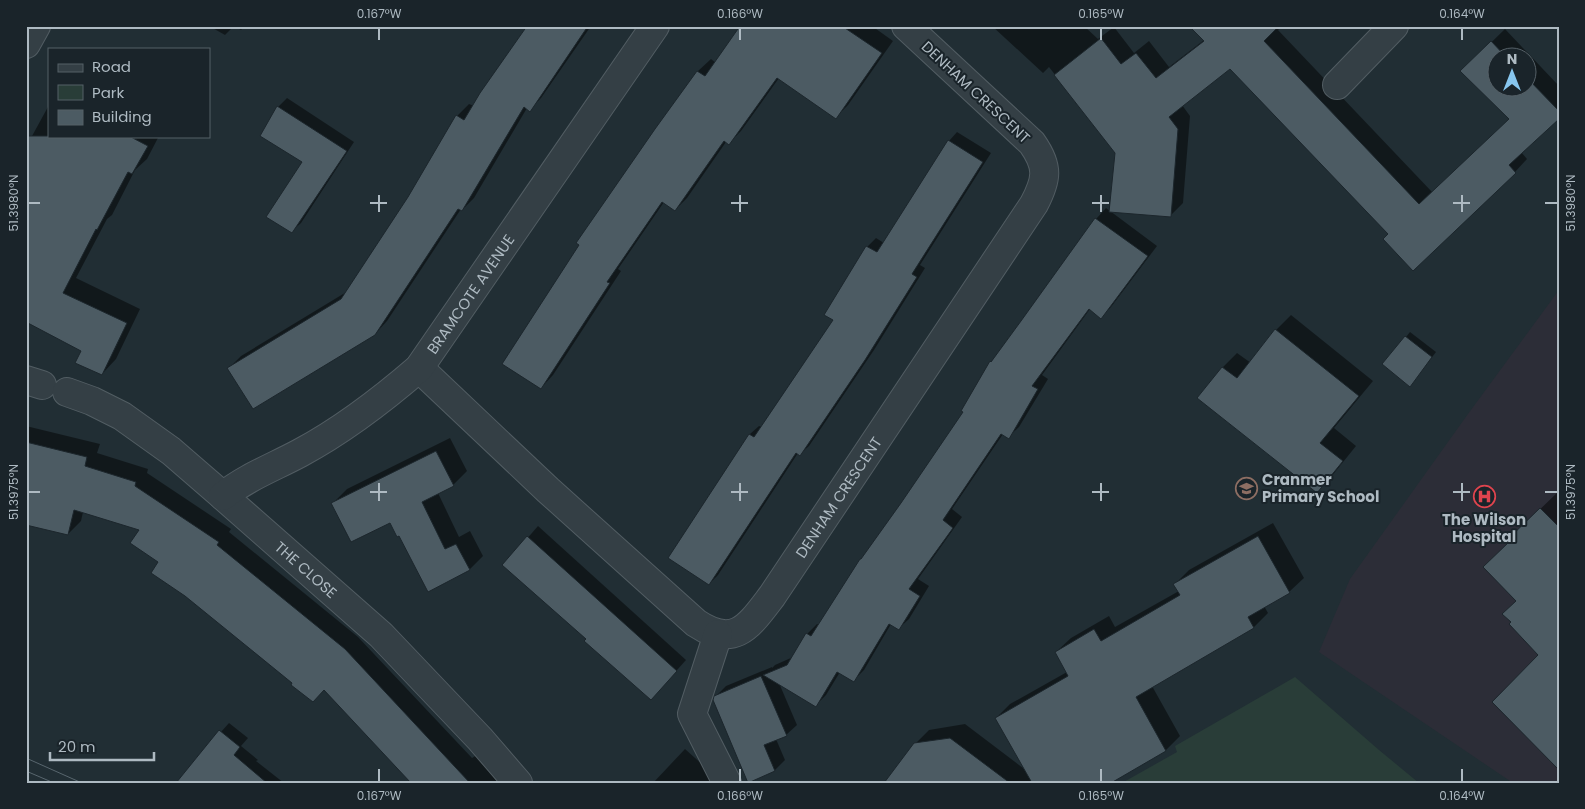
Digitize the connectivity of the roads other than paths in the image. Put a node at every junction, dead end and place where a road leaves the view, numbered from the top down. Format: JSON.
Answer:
{"nodes":[{"id":1,"x":36,"y":26,"type":"edge"},
{"id":2,"x":655,"y":26,"type":"edge"},
{"id":3,"x":906,"y":26,"type":"edge"},
{"id":4,"x":1394,"y":26,"type":"edge"},
{"id":5,"x":26,"y":44,"type":"edge"},
{"id":6,"x":1337,"y":85,"type":"dead end"},
{"id":7,"x":419,"y":368,"type":"junction"},
{"id":8,"x":45,"y":386,"type":"edge"},
{"id":9,"x":223,"y":496,"type":"junction"},
{"id":10,"x":718,"y":634,"type":"junction"},
{"id":11,"x":518,"y":783,"type":"edge"},
{"id":12,"x":727,"y":783,"type":"edge"}],
"edges":[{"from":1,"to":5,"type":"street"},
{"from":2,"to":7,"type":"street","name":"BRAMCOTE AVENUE"},
{"from":3,"to":10,"type":"street","name":"DENHAM CRESCENT"},
{"from":4,"to":6,"type":"street"},
{"from":7,"to":9,"type":"street","name":"BRAMCOTE AVENUE"},
{"from":7,"to":10,"type":"street"},
{"from":8,"to":9,"type":"street","name":"THE CLOSE"},
{"from":9,"to":11,"type":"street","name":"THE CLOSE"},
{"from":10,"to":12,"type":"street"}]}
